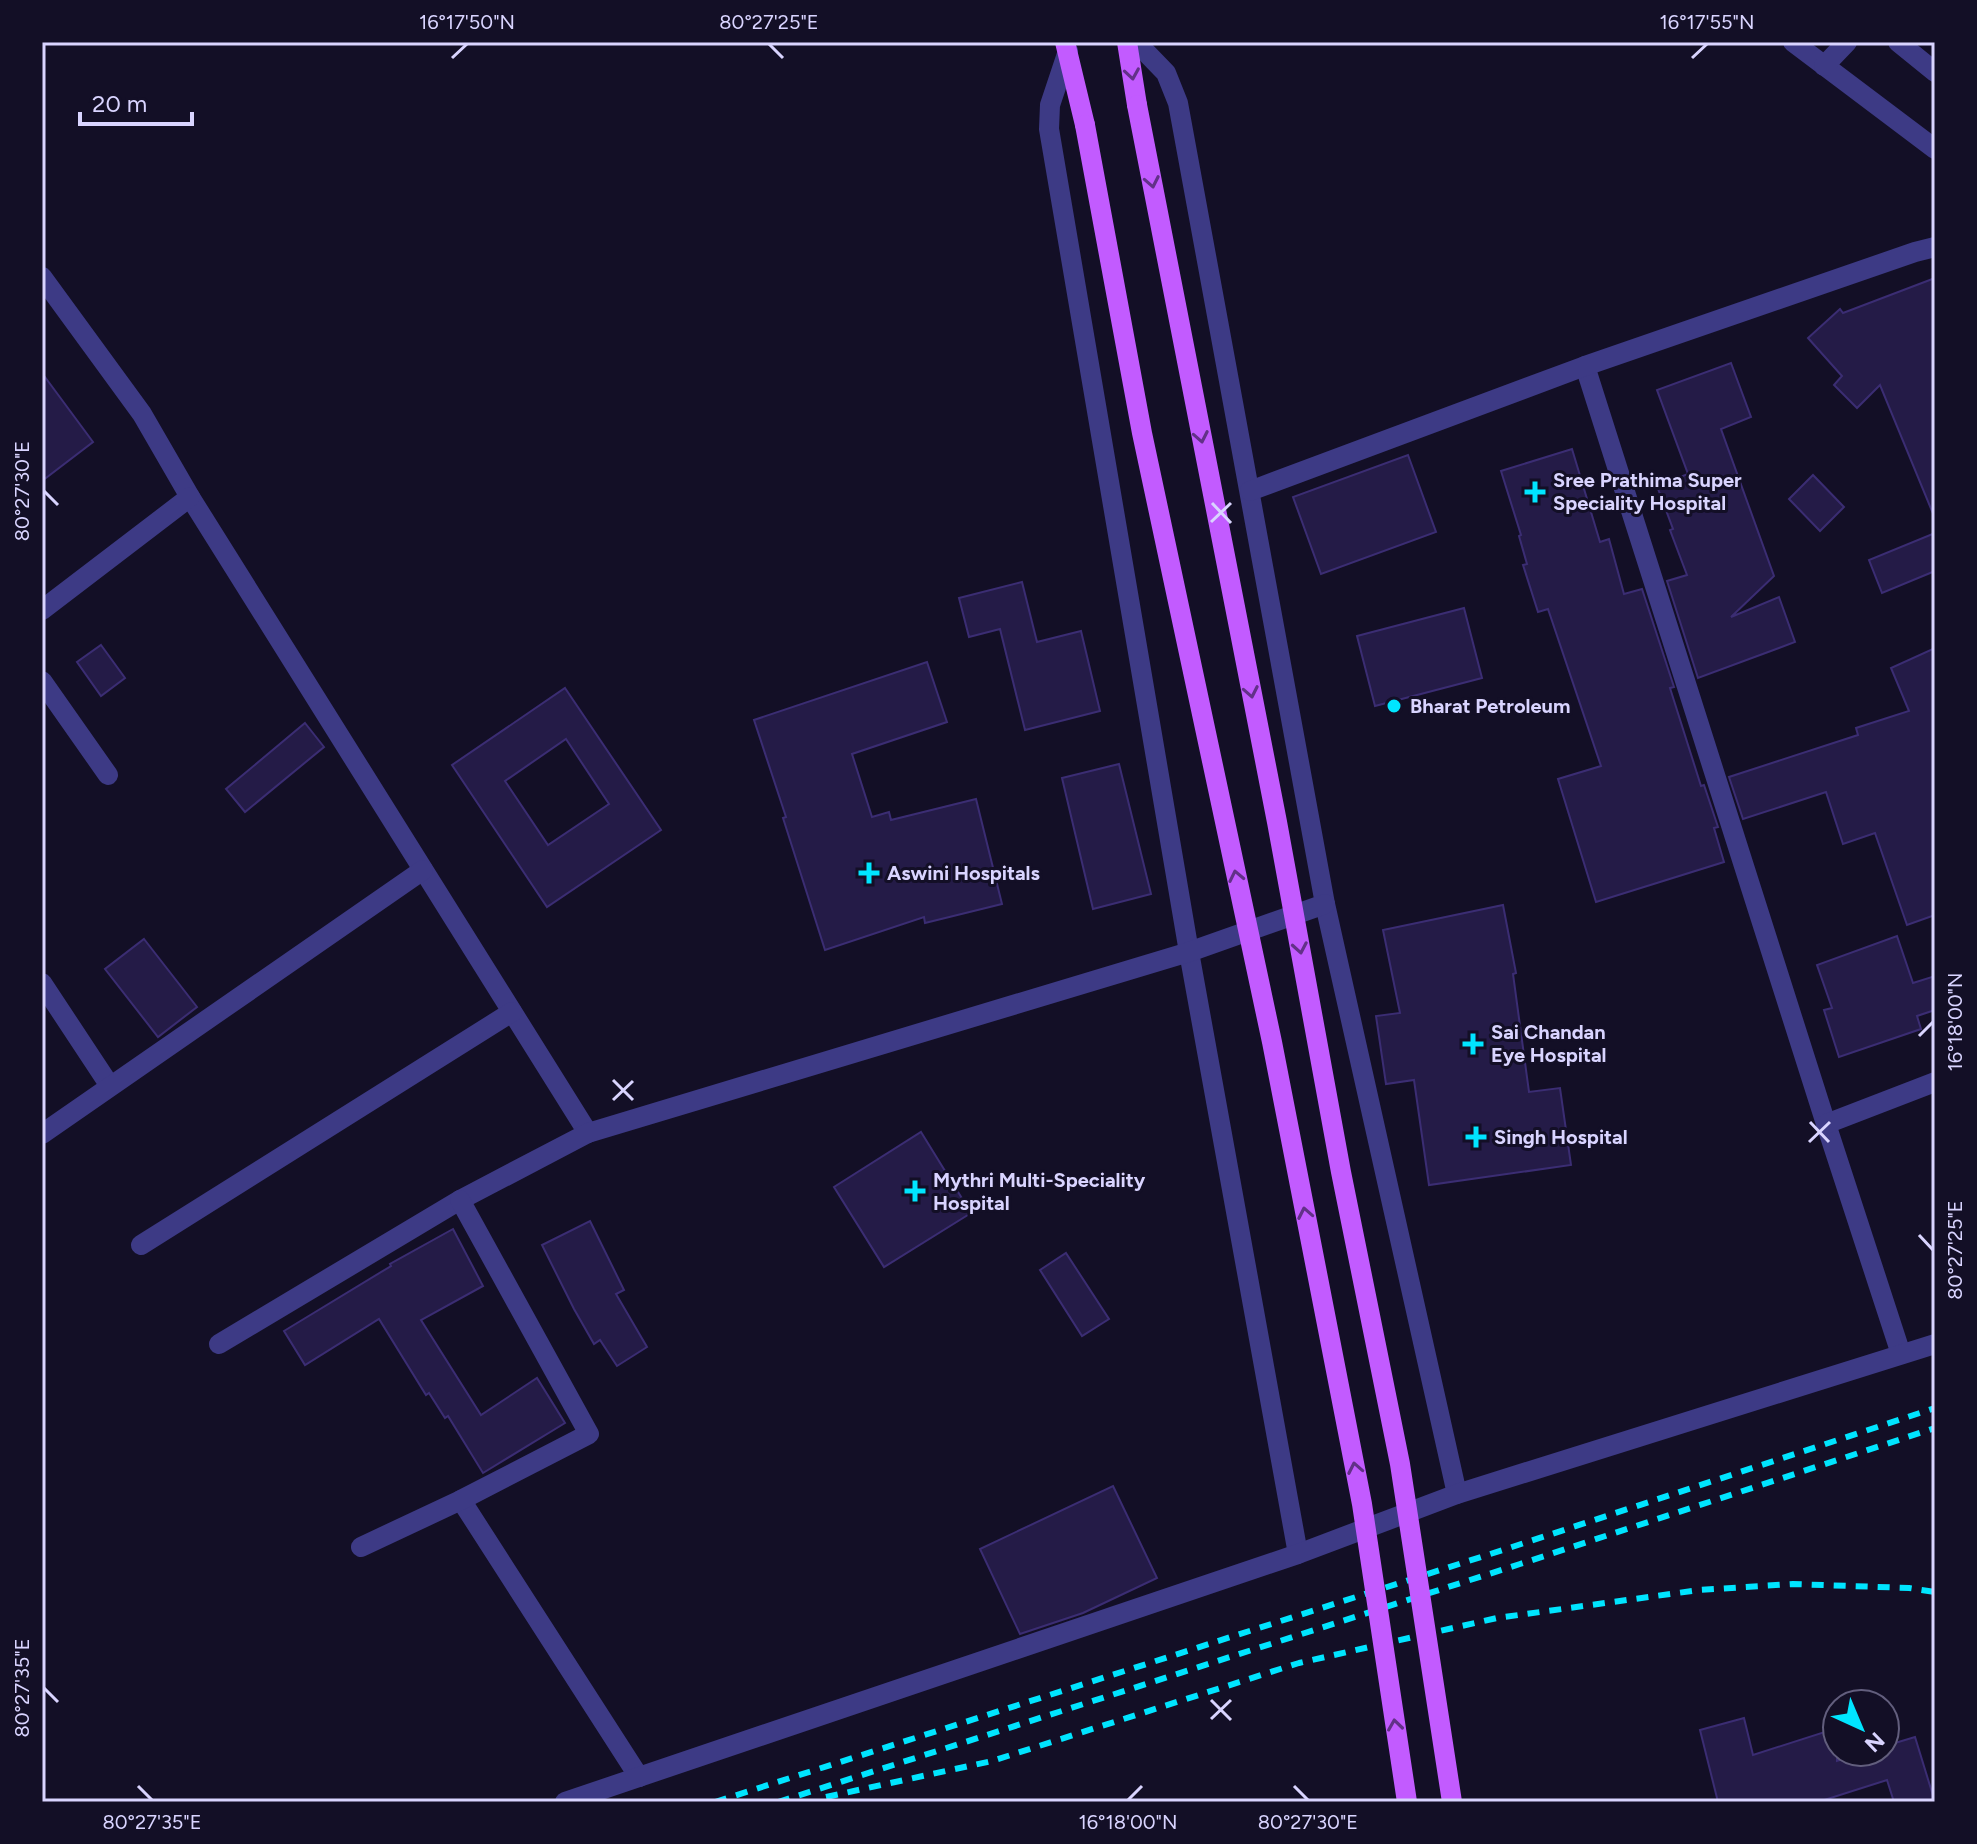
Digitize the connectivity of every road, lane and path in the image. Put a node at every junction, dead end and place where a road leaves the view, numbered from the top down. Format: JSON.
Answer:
{"nodes":[{"id":1,"x":1127,"y":42,"type":"edge"},
{"id":2,"x":1136,"y":42,"type":"edge"},
{"id":3,"x":1793,"y":42,"type":"edge"},
{"id":4,"x":1847,"y":42,"type":"edge"},
{"id":5,"x":1898,"y":42,"type":"edge"},
{"id":6,"x":1066,"y":47,"type":"edge"},
{"id":7,"x":1824,"y":66,"type":"junction"},
{"id":8,"x":1935,"y":72,"type":"edge"},
{"id":9,"x":1935,"y":149,"type":"edge"},
{"id":10,"x":1935,"y":247,"type":"edge"},
{"id":11,"x":42,"y":277,"type":"edge"},
{"id":12,"x":1585,"y":366,"type":"junction"},
{"id":13,"x":1250,"y":491,"type":"junction"},
{"id":14,"x":190,"y":497,"type":"junction"},
{"id":15,"x":42,"y":610,"type":"edge"},
{"id":16,"x":42,"y":681,"type":"edge"},
{"id":17,"x":108,"y":775,"type":"dead end"},
{"id":18,"x":423,"y":870,"type":"junction"},
{"id":19,"x":1325,"y":904,"type":"junction"},
{"id":20,"x":1189,"y":952,"type":"junction"},
{"id":21,"x":42,"y":983,"type":"edge"},
{"id":22,"x":512,"y":1012,"type":"junction"},
{"id":23,"x":1935,"y":1082,"type":"edge"},
{"id":24,"x":110,"y":1086,"type":"junction"},
{"id":25,"x":1826,"y":1124,"type":"junction"},
{"id":26,"x":588,"y":1133,"type":"junction"},
{"id":27,"x":42,"y":1134,"type":"edge"},
{"id":28,"x":460,"y":1200,"type":"junction"},
{"id":29,"x":141,"y":1245,"type":"dead end"},
{"id":30,"x":219,"y":1344,"type":"dead end"},
{"id":31,"x":1935,"y":1344,"type":"edge"},
{"id":32,"x":1901,"y":1354,"type":"junction"},
{"id":33,"x":1457,"y":1494,"type":"junction"},
{"id":34,"x":461,"y":1500,"type":"junction"},
{"id":35,"x":361,"y":1547,"type":"dead end"},
{"id":36,"x":1298,"y":1554,"type":"junction"},
{"id":37,"x":639,"y":1777,"type":"junction"},
{"id":38,"x":565,"y":1802,"type":"edge"},
{"id":39,"x":1407,"y":1802,"type":"edge"},
{"id":40,"x":1452,"y":1802,"type":"edge"}],
"edges":[{"from":1,"to":40,"type":"main road","one_way":true,"bridge":true},
{"from":2,"to":13,"type":"street"},
{"from":3,"to":7,"type":"street"},
{"from":4,"to":7,"type":"street"},
{"from":5,"to":8,"type":"street"},
{"from":6,"to":20,"type":"street"},
{"from":39,"to":6,"type":"main road","one_way":true,"bridge":true},
{"from":7,"to":9,"type":"street"},
{"from":10,"to":12,"type":"street"},
{"from":11,"to":14,"type":"street"},
{"from":12,"to":13,"type":"street"},
{"from":12,"to":25,"type":"street"},
{"from":13,"to":19,"type":"street"},
{"from":14,"to":15,"type":"street"},
{"from":14,"to":18,"type":"street"},
{"from":16,"to":17,"type":"street"},
{"from":18,"to":22,"type":"street"},
{"from":18,"to":24,"type":"street"},
{"from":19,"to":20,"type":"street"},
{"from":19,"to":33,"type":"street"},
{"from":20,"to":26,"type":"street"},
{"from":20,"to":36,"type":"street"},
{"from":21,"to":24,"type":"street"},
{"from":22,"to":26,"type":"street"},
{"from":22,"to":29,"type":"street"},
{"from":23,"to":25,"type":"street"},
{"from":24,"to":27,"type":"street"},
{"from":25,"to":32,"type":"street"},
{"from":26,"to":28,"type":"street"},
{"from":28,"to":30,"type":"street"},
{"from":28,"to":34,"type":"street"},
{"from":31,"to":32,"type":"street"},
{"from":32,"to":33,"type":"street"},
{"from":33,"to":36,"type":"street"},
{"from":34,"to":35,"type":"street"},
{"from":34,"to":37,"type":"street"},
{"from":36,"to":37,"type":"street"},
{"from":37,"to":38,"type":"street"}]}
